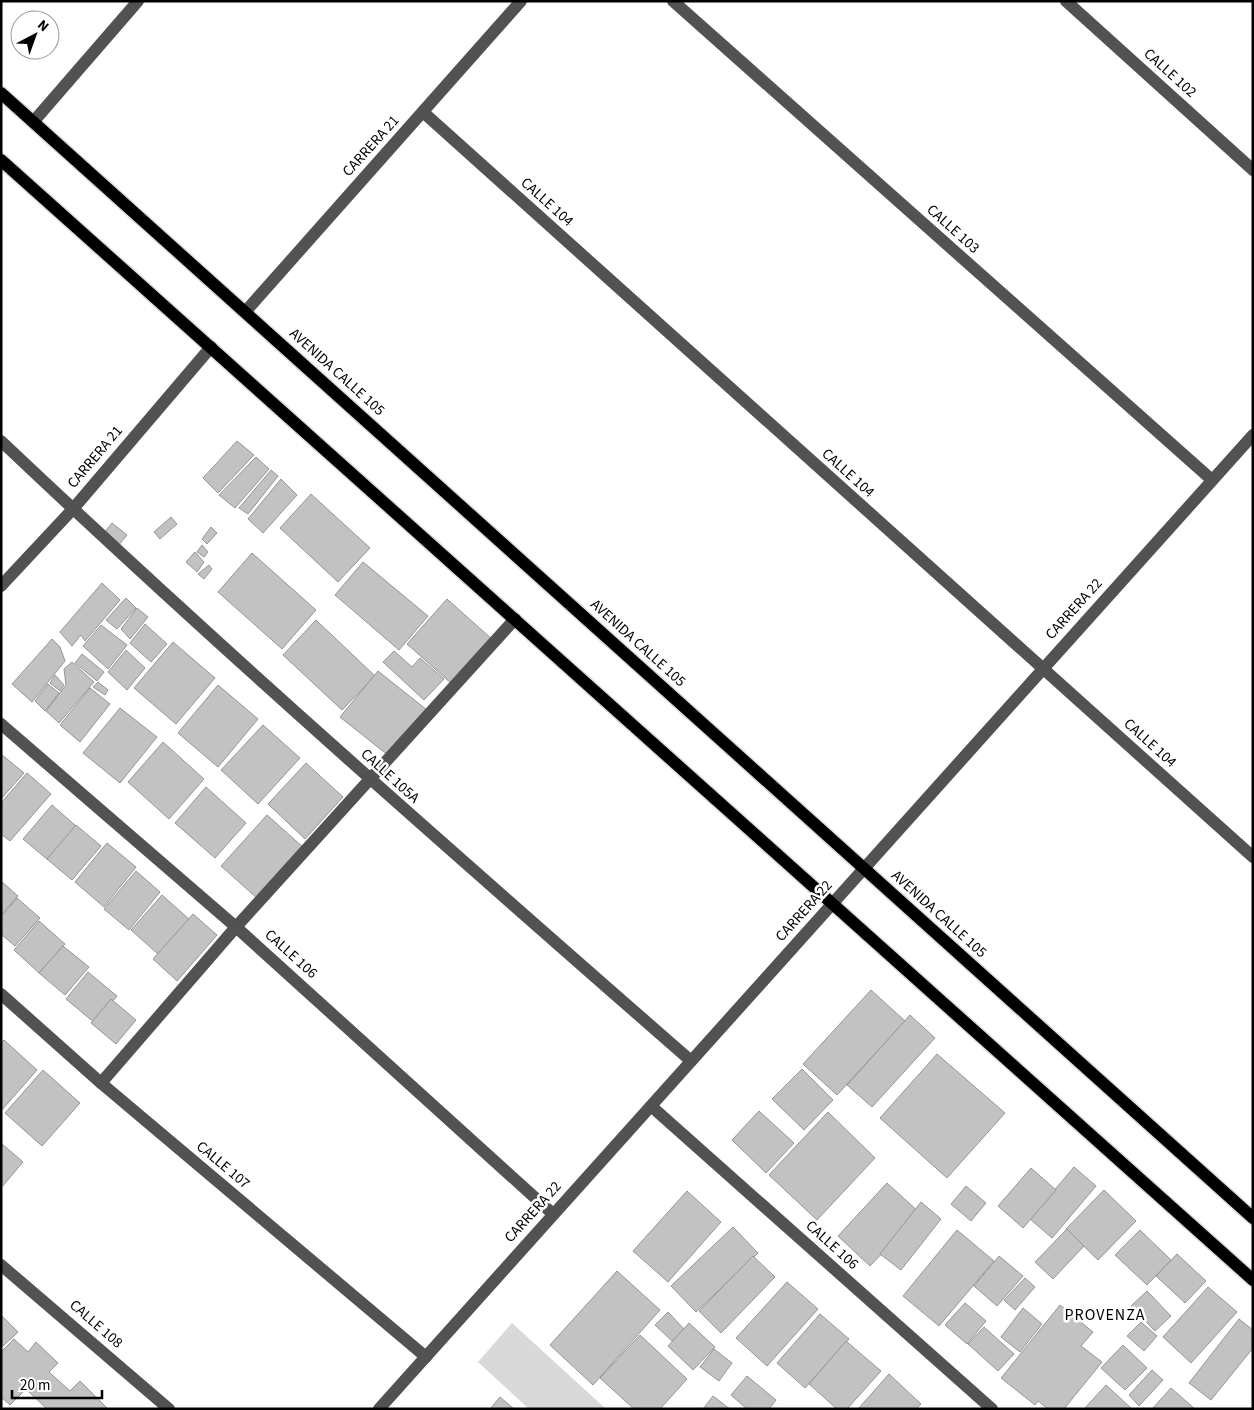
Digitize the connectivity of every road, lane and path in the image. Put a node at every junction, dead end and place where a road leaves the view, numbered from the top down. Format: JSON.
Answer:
{"nodes":[{"id":1,"x":138,"y":1,"type":"edge"},
{"id":2,"x":521,"y":1,"type":"edge"},
{"id":3,"x":673,"y":1,"type":"edge"},
{"id":4,"x":1066,"y":1,"type":"edge"},
{"id":5,"x":1,"y":93,"type":"edge"},
{"id":6,"x":423,"y":112,"type":"junction"},
{"id":7,"x":34,"y":121,"type":"junction"},
{"id":8,"x":1,"y":160,"type":"edge"},
{"id":9,"x":1253,"y":170,"type":"edge"},
{"id":10,"x":245,"y":312,"type":"junction"},
{"id":11,"x":211,"y":346,"type":"junction"},
{"id":12,"x":1253,"y":435,"type":"edge"},
{"id":13,"x":1,"y":442,"type":"edge"},
{"id":14,"x":1212,"y":480,"type":"junction"},
{"id":15,"x":73,"y":509,"type":"junction"},
{"id":16,"x":1,"y":586,"type":"edge"},
{"id":17,"x":515,"y":619,"type":"junction"},
{"id":18,"x":1043,"y":669,"type":"junction"},
{"id":19,"x":1,"y":724,"type":"edge"},
{"id":20,"x":370,"y":780,"type":"junction"},
{"id":21,"x":1253,"y":857,"type":"edge"},
{"id":22,"x":864,"y":868,"type":"junction"},
{"id":23,"x":832,"y":903,"type":"junction"},
{"id":24,"x":236,"y":926,"type":"junction"},
{"id":25,"x":1,"y":994,"type":"edge"},
{"id":26,"x":691,"y":1061,"type":"junction"},
{"id":27,"x":101,"y":1083,"type":"junction"},
{"id":28,"x":651,"y":1106,"type":"junction"},
{"id":29,"x":553,"y":1214,"type":"junction"},
{"id":30,"x":1253,"y":1218,"type":"edge"},
{"id":31,"x":1,"y":1265,"type":"edge"},
{"id":32,"x":1253,"y":1280,"type":"edge"},
{"id":33,"x":426,"y":1358,"type":"junction"},
{"id":34,"x":169,"y":1409,"type":"edge"},
{"id":35,"x":379,"y":1409,"type":"edge"},
{"id":36,"x":992,"y":1409,"type":"edge"}],
"edges":[{"from":1,"to":7,"type":"street"},
{"from":2,"to":6,"type":"street","name":"CARRERA 21"},
{"from":3,"to":14,"type":"street","name":"CALLE 103"},
{"from":4,"to":9,"type":"street","name":"CALLE 102"},
{"from":5,"to":7,"type":"main road","name":"AVENIDA CALLE 105"},
{"from":6,"to":10,"type":"street","name":"CARRERA 21"},
{"from":6,"to":18,"type":"street","name":"CALLE 104"},
{"from":7,"to":10,"type":"main road","name":"AVENIDA CALLE 105"},
{"from":8,"to":11,"type":"main road"},
{"from":10,"to":22,"type":"main road","name":"AVENIDA CALLE 105"},
{"from":11,"to":15,"type":"street","name":"CARRERA 21"},
{"from":11,"to":17,"type":"main road"},
{"from":12,"to":14,"type":"street","name":"CARRERA 22"},
{"from":13,"to":15,"type":"street","name":"CALLE 105A"},
{"from":14,"to":18,"type":"street","name":"CARRERA 22"},
{"from":15,"to":16,"type":"street","name":"CARRERA 21"},
{"from":15,"to":20,"type":"street","name":"CALLE 105A"},
{"from":17,"to":20,"type":"street"},
{"from":17,"to":23,"type":"main road"},
{"from":18,"to":21,"type":"street","name":"CALLE 104"},
{"from":18,"to":22,"type":"street","name":"CARRERA 22"},
{"from":19,"to":24,"type":"street","name":"CALLE 106"},
{"from":20,"to":24,"type":"street"},
{"from":20,"to":26,"type":"street","name":"CALLE 105A"},
{"from":22,"to":23,"type":"street","name":"CARRERA 22"},
{"from":22,"to":30,"type":"main road","name":"AVENIDA CALLE 105"},
{"from":23,"to":26,"type":"street","name":"CARRERA 22"},
{"from":23,"to":32,"type":"main road"},
{"from":24,"to":27,"type":"street"},
{"from":24,"to":29,"type":"street","name":"CALLE 106"},
{"from":25,"to":27,"type":"street","name":"CALLE 107"},
{"from":26,"to":28,"type":"street","name":"CARRERA 22"},
{"from":27,"to":33,"type":"street","name":"CALLE 107"},
{"from":28,"to":29,"type":"street","name":"CARRERA 22"},
{"from":28,"to":36,"type":"street","name":"CALLE 106"},
{"from":29,"to":33,"type":"street","name":"CARRERA 22"},
{"from":31,"to":34,"type":"street","name":"CALLE 108"},
{"from":33,"to":35,"type":"street","name":"CARRERA 22"}]}
